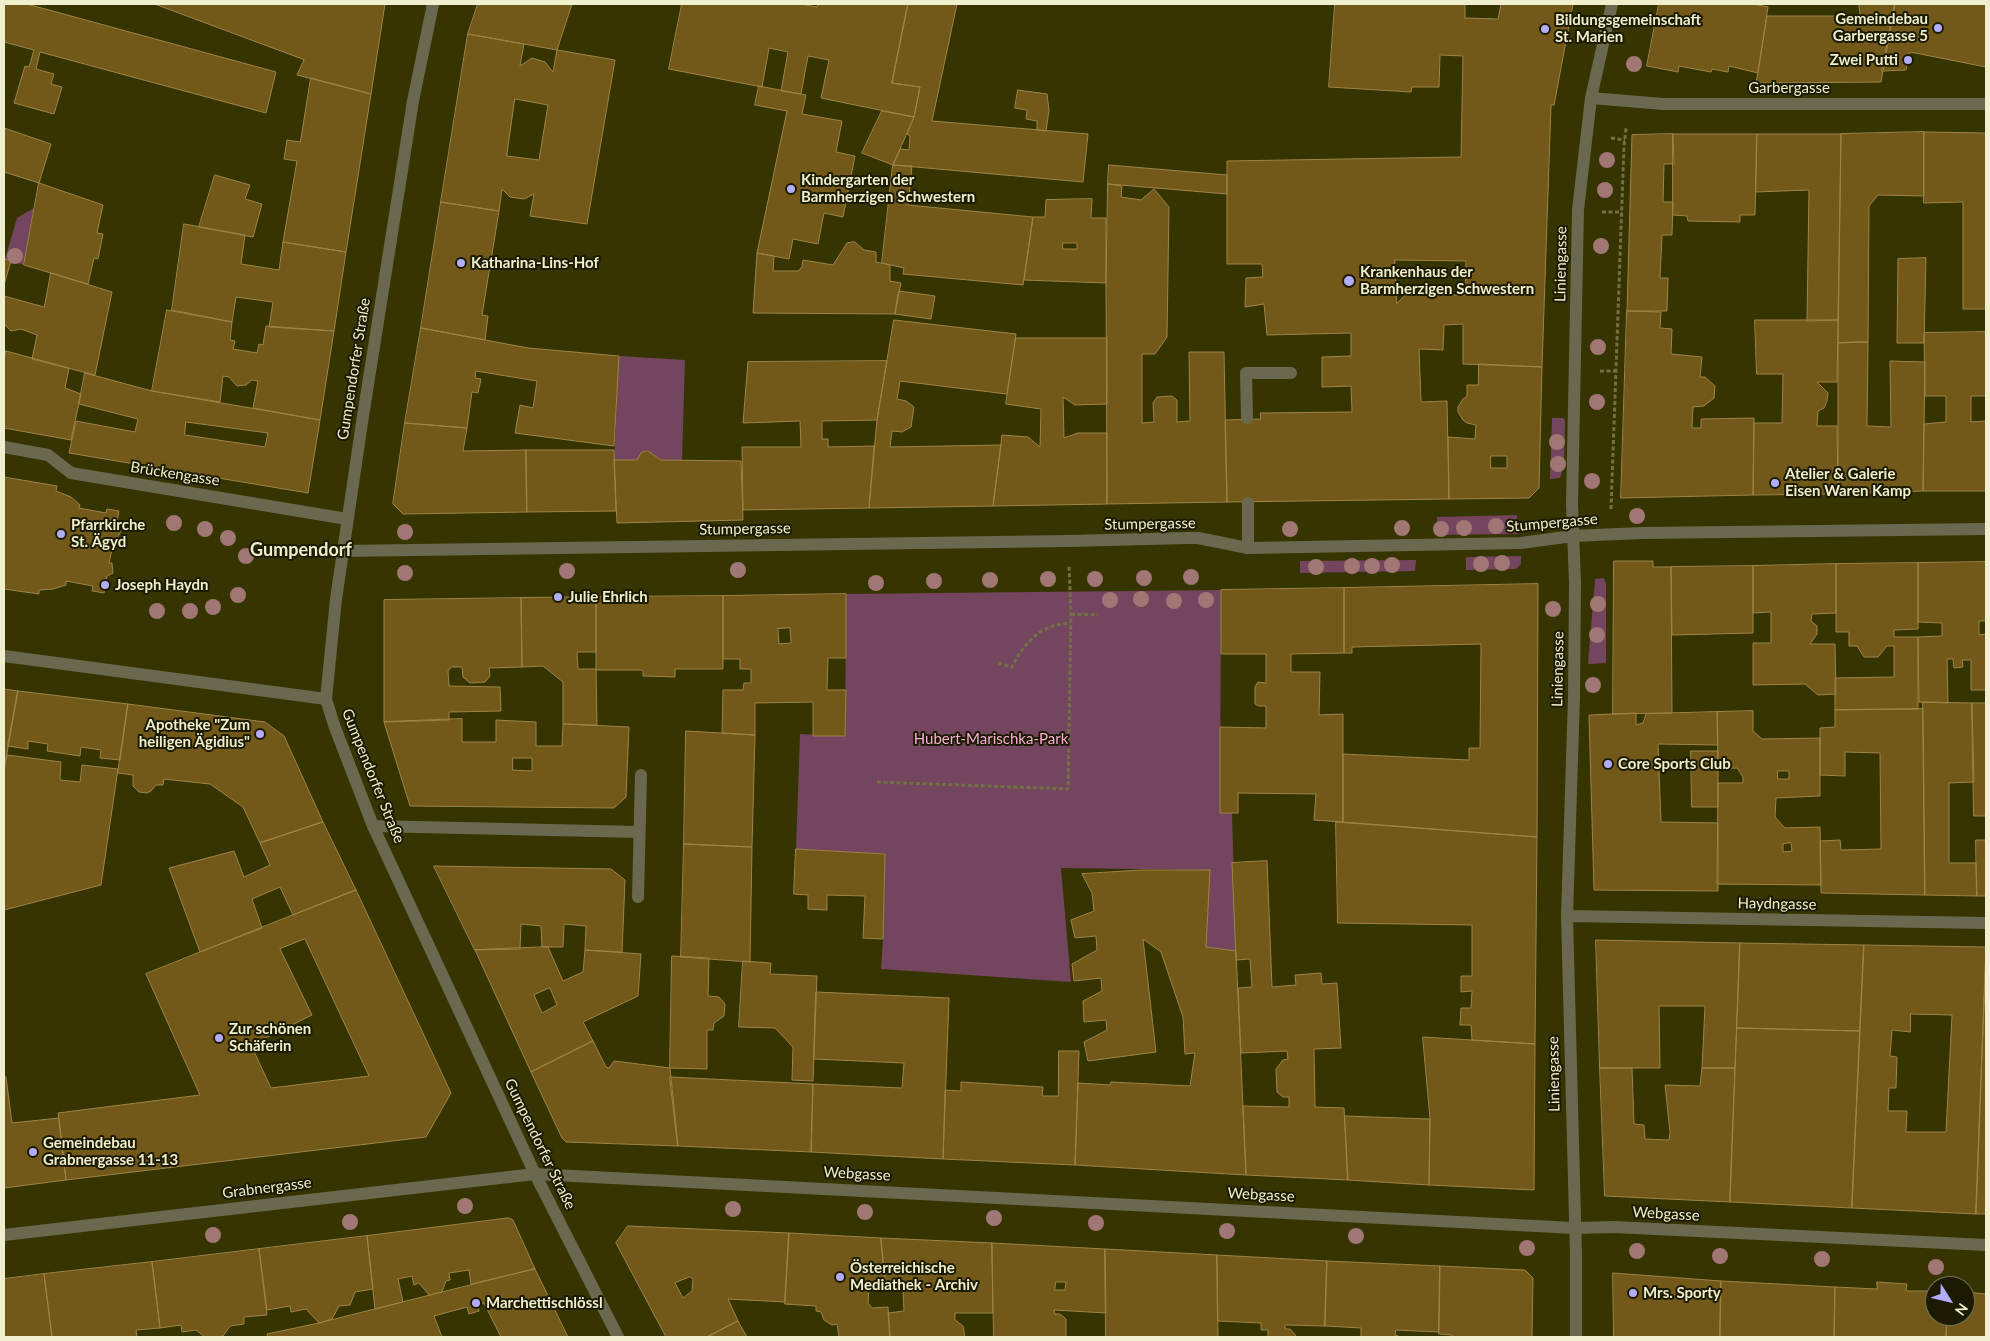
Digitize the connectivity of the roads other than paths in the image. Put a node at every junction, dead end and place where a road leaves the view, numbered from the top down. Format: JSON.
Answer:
{"nodes":[{"id":1,"x":433,"y":4,"type":"edge"},
{"id":2,"x":1612,"y":4,"type":"edge"},
{"id":3,"x":1591,"y":98,"type":"junction"},
{"id":4,"x":1986,"y":104,"type":"edge"},
{"id":5,"x":1292,"y":374,"type":"dead end"},
{"id":6,"x":1247,"y":418,"type":"dead end"},
{"id":7,"x":4,"y":447,"type":"edge"},
{"id":8,"x":1248,"y":503,"type":"dead end"},
{"id":9,"x":347,"y":519,"type":"junction"},
{"id":10,"x":1986,"y":529,"type":"edge"},
{"id":11,"x":1573,"y":536,"type":"junction"},
{"id":12,"x":1248,"y":548,"type":"junction"},
{"id":13,"x":342,"y":551,"type":"junction"},
{"id":14,"x":4,"y":656,"type":"edge"},
{"id":15,"x":326,"y":699,"type":"junction"},
{"id":16,"x":641,"y":775,"type":"dead end"},
{"id":17,"x":373,"y":826,"type":"junction"},
{"id":18,"x":639,"y":832,"type":"junction"},
{"id":19,"x":638,"y":897,"type":"dead end"},
{"id":20,"x":1567,"y":916,"type":"junction"},
{"id":21,"x":1986,"y":923,"type":"edge"},
{"id":22,"x":534,"y":1174,"type":"junction"},
{"id":23,"x":1574,"y":1228,"type":"junction"},
{"id":24,"x":4,"y":1235,"type":"edge"},
{"id":25,"x":1986,"y":1245,"type":"edge"},
{"id":26,"x":618,"y":1337,"type":"edge"},
{"id":27,"x":1576,"y":1337,"type":"edge"}],
"edges":[{"from":1,"to":9,"type":"street","name":"Gumpendorfer Straße"},
{"from":2,"to":3,"type":"street","name":"Liniengasse"},
{"from":3,"to":4,"type":"street","name":"Garbergasse"},
{"from":3,"to":11,"type":"street","name":"Liniengasse"},
{"from":5,"to":6,"type":"street"},
{"from":7,"to":9,"type":"street","name":"Brückengasse"},
{"from":8,"to":12,"type":"street"},
{"from":9,"to":13,"type":"street","name":"Gumpendorfer Straße"},
{"from":10,"to":11,"type":"street","name":"Stumpergasse"},
{"from":11,"to":12,"type":"street","name":"Stumpergasse"},
{"from":11,"to":20,"type":"street","name":"Liniengasse"},
{"from":12,"to":13,"type":"street","name":"Stumpergasse"},
{"from":13,"to":15,"type":"street","name":"Gumpendorfer Straße"},
{"from":14,"to":15,"type":"street"},
{"from":15,"to":17,"type":"street","name":"Gumpendorfer Straße"},
{"from":16,"to":18,"type":"street"},
{"from":17,"to":18,"type":"street"},
{"from":17,"to":22,"type":"street","name":"Gumpendorfer Straße"},
{"from":18,"to":19,"type":"street"},
{"from":20,"to":21,"type":"street","name":"Haydngasse"},
{"from":20,"to":23,"type":"street","name":"Liniengasse"},
{"from":22,"to":23,"type":"street","name":"Webgasse"},
{"from":22,"to":24,"type":"street","name":"Grabnergasse"},
{"from":22,"to":26,"type":"street","name":"Gumpendorfer Straße"},
{"from":23,"to":25,"type":"street","name":"Webgasse"},
{"from":23,"to":27,"type":"street","name":"Liniengasse"}]}
